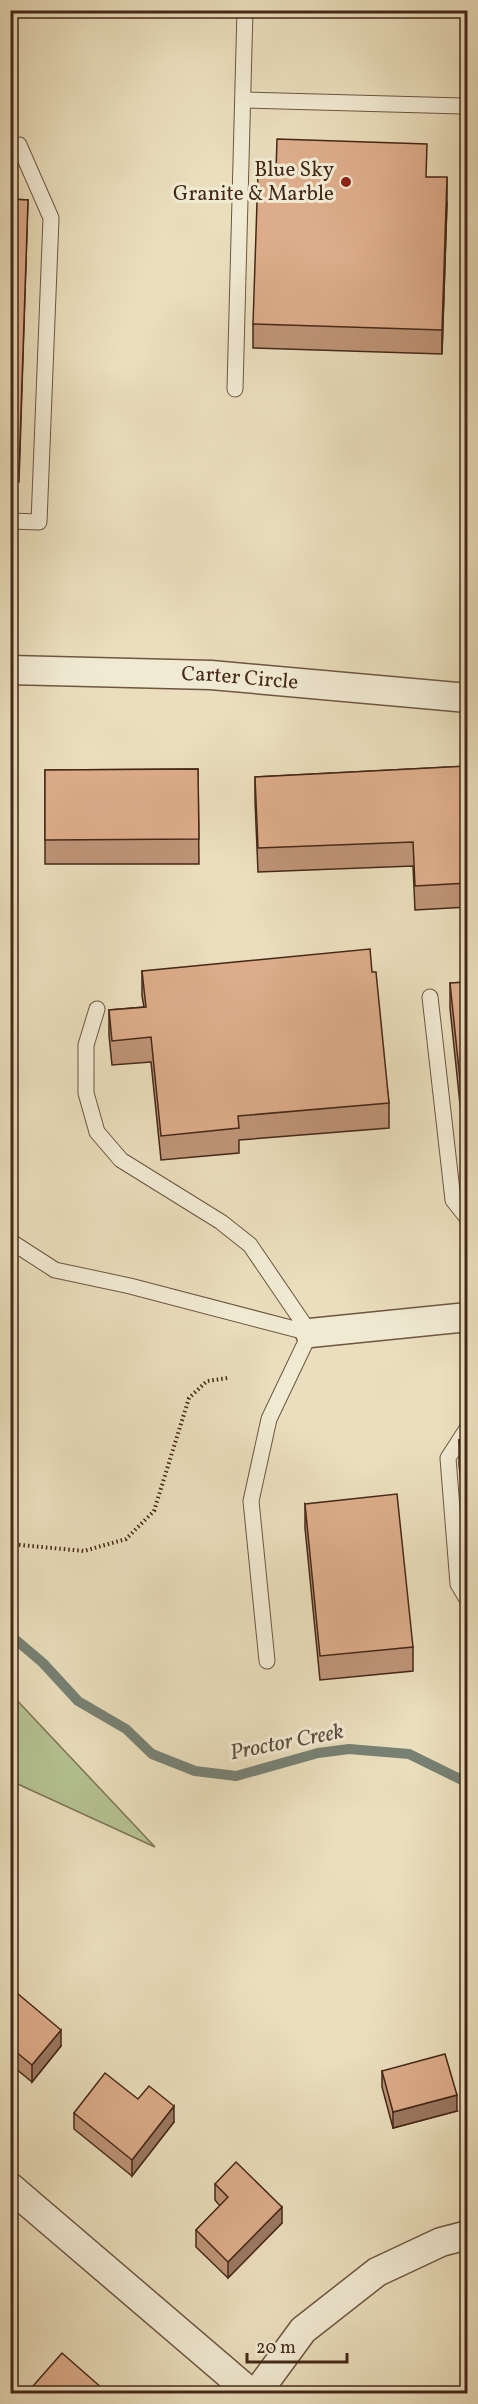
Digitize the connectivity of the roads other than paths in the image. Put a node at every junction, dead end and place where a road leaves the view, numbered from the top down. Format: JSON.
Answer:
{"nodes":[{"id":1,"x":245,"y":10,"type":"edge"},
{"id":2,"x":243,"y":100,"type":"junction"},
{"id":3,"x":462,"y":106,"type":"dead end"},
{"id":4,"x":10,"y":146,"type":"edge"},
{"id":5,"x":235,"y":389,"type":"dead end"},
{"id":6,"x":10,"y":521,"type":"edge"},
{"id":7,"x":10,"y":670,"type":"edge"},
{"id":8,"x":468,"y":698,"type":"edge"},
{"id":9,"x":430,"y":997,"type":"dead end"},
{"id":10,"x":97,"y":1009,"type":"dead end"},
{"id":11,"x":468,"y":1218,"type":"edge"},
{"id":12,"x":10,"y":1241,"type":"edge"},
{"id":13,"x":468,"y":1317,"type":"edge"},
{"id":14,"x":310,"y":1333,"type":"junction"},
{"id":15,"x":468,"y":1427,"type":"edge"},
{"id":16,"x":468,"y":1601,"type":"edge"},
{"id":17,"x":267,"y":1661,"type":"dead end"},
{"id":18,"x":10,"y":2187,"type":"edge"},
{"id":19,"x":468,"y":2235,"type":"edge"},
{"id":20,"x":254,"y":2394,"type":"edge"}],
"edges":[{"from":1,"to":2,"type":"lane"},
{"from":2,"to":3,"type":"lane"},
{"from":2,"to":5,"type":"lane"},
{"from":4,"to":6,"type":"lane"},
{"from":7,"to":8,"type":"street","name":"Carter Circle"},
{"from":9,"to":11,"type":"lane"},
{"from":10,"to":14,"type":"lane"},
{"from":12,"to":14,"type":"lane"},
{"from":13,"to":14,"type":"street"},
{"from":14,"to":17,"type":"lane"},
{"from":15,"to":16,"type":"lane"},
{"from":18,"to":20,"type":"street"},
{"from":19,"to":20,"type":"street"}]}
